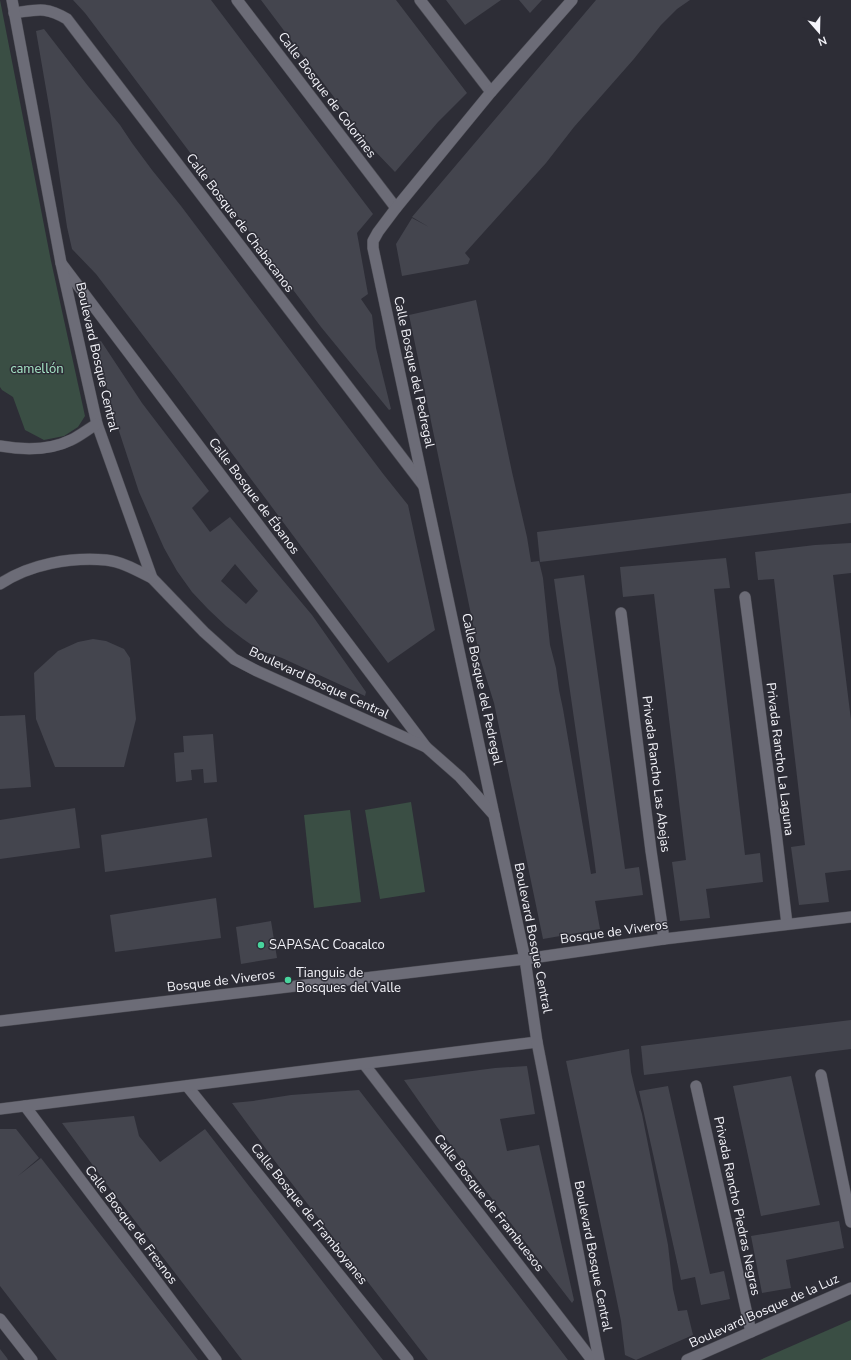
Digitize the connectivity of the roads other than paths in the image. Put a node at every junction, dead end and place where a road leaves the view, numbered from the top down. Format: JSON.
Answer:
{"nodes":[{"id":1,"x":12,"y":0,"type":"edge"},
{"id":2,"x":237,"y":0,"type":"edge"},
{"id":3,"x":420,"y":0,"type":"edge"},
{"id":4,"x":572,"y":0,"type":"edge"},
{"id":5,"x":14,"y":13,"type":"junction"},
{"id":6,"x":491,"y":92,"type":"junction"},
{"id":7,"x":396,"y":208,"type":"junction"},
{"id":8,"x":61,"y":263,"type":"junction"},
{"id":9,"x":97,"y":424,"type":"junction"},
{"id":10,"x":0,"y":446,"type":"edge"},
{"id":11,"x":425,"y":489,"type":"junction"},
{"id":12,"x":152,"y":578,"type":"junction"},
{"id":13,"x":0,"y":584,"type":"edge"},
{"id":14,"x":745,"y":597,"type":"dead end"},
{"id":15,"x":621,"y":613,"type":"dead end"},
{"id":16,"x":426,"y":747,"type":"junction"},
{"id":17,"x":494,"y":815,"type":"junction"},
{"id":18,"x":851,"y":917,"type":"edge"},
{"id":19,"x":786,"y":924,"type":"junction"},
{"id":20,"x":664,"y":939,"type":"junction"},
{"id":21,"x":525,"y":959,"type":"junction"},
{"id":22,"x":0,"y":1021,"type":"edge"},
{"id":23,"x":537,"y":1042,"type":"junction"},
{"id":24,"x":364,"y":1064,"type":"junction"},
{"id":25,"x":822,"y":1075,"type":"dead end"},
{"id":26,"x":187,"y":1086,"type":"junction"},
{"id":27,"x":696,"y":1086,"type":"dead end"},
{"id":28,"x":24,"y":1106,"type":"junction"},
{"id":29,"x":0,"y":1109,"type":"edge"},
{"id":30,"x":851,"y":1222,"type":"edge"},
{"id":31,"x":851,"y":1288,"type":"edge"},
{"id":32,"x":0,"y":1318,"type":"edge"},
{"id":33,"x":750,"y":1332,"type":"junction"},
{"id":34,"x":32,"y":1360,"type":"edge"},
{"id":35,"x":216,"y":1360,"type":"edge"},
{"id":36,"x":408,"y":1360,"type":"edge"},
{"id":37,"x":592,"y":1360,"type":"edge"},
{"id":38,"x":599,"y":1360,"type":"edge"},
{"id":39,"x":687,"y":1360,"type":"edge"}],
"edges":[{"from":1,"to":5,"type":"street","name":"Boulevard Bosque Central"},
{"from":2,"to":7,"type":"street","name":"Calle Bosque de Colorines"},
{"from":3,"to":6,"type":"street"},
{"from":4,"to":6,"type":"street","name":"Calle Bosque del Pedregal"},
{"from":5,"to":8,"type":"street","name":"Boulevard Bosque Central"},
{"from":5,"to":11,"type":"street","name":"Calle Bosque de Chabacanos"},
{"from":6,"to":7,"type":"street","name":"Calle Bosque del Pedregal"},
{"from":7,"to":11,"type":"street","name":"Calle Bosque del Pedregal"},
{"from":8,"to":9,"type":"street","name":"Boulevard Bosque Central"},
{"from":8,"to":16,"type":"street","name":"Calle Bosque de Ébanos"},
{"from":9,"to":10,"type":"street"},
{"from":9,"to":12,"type":"street","name":"Boulevard Bosque Central"},
{"from":11,"to":17,"type":"street","name":"Calle Bosque del Pedregal"},
{"from":12,"to":13,"type":"street"},
{"from":12,"to":16,"type":"street","name":"Boulevard Bosque Central"},
{"from":14,"to":19,"type":"street","name":"Privada Rancho La Laguna"},
{"from":15,"to":20,"type":"street","name":"Privada Rancho Las Abejas"},
{"from":16,"to":17,"type":"street","name":"Boulevard Bosque Central"},
{"from":17,"to":21,"type":"street","name":"Boulevard Bosque Central"},
{"from":18,"to":19,"type":"street","name":"Bosque de Viveros"},
{"from":19,"to":20,"type":"street","name":"Bosque de Viveros"},
{"from":20,"to":21,"type":"street","name":"Bosque de Viveros"},
{"from":21,"to":22,"type":"street","name":"Bosque de Viveros"},
{"from":21,"to":23,"type":"street","name":"Boulevard Bosque Central"},
{"from":23,"to":24,"type":"street"},
{"from":23,"to":38,"type":"street","name":"Boulevard Bosque Central"},
{"from":24,"to":26,"type":"street"},
{"from":24,"to":37,"type":"street","name":"Calle Bosque de Frambuesos"},
{"from":25,"to":30,"type":"street"},
{"from":26,"to":28,"type":"street"},
{"from":26,"to":36,"type":"street","name":"Calle Bosque de Framboyanes"},
{"from":27,"to":33,"type":"street","name":"Privada Rancho Piedras Negras"},
{"from":28,"to":29,"type":"street"},
{"from":28,"to":35,"type":"street","name":"Calle Bosque de Fresnos"},
{"from":31,"to":33,"type":"street","name":"Boulevard Bosque de la Luz"},
{"from":32,"to":34,"type":"street"},
{"from":33,"to":39,"type":"street","name":"Boulevard Bosque de la Luz"}]}
